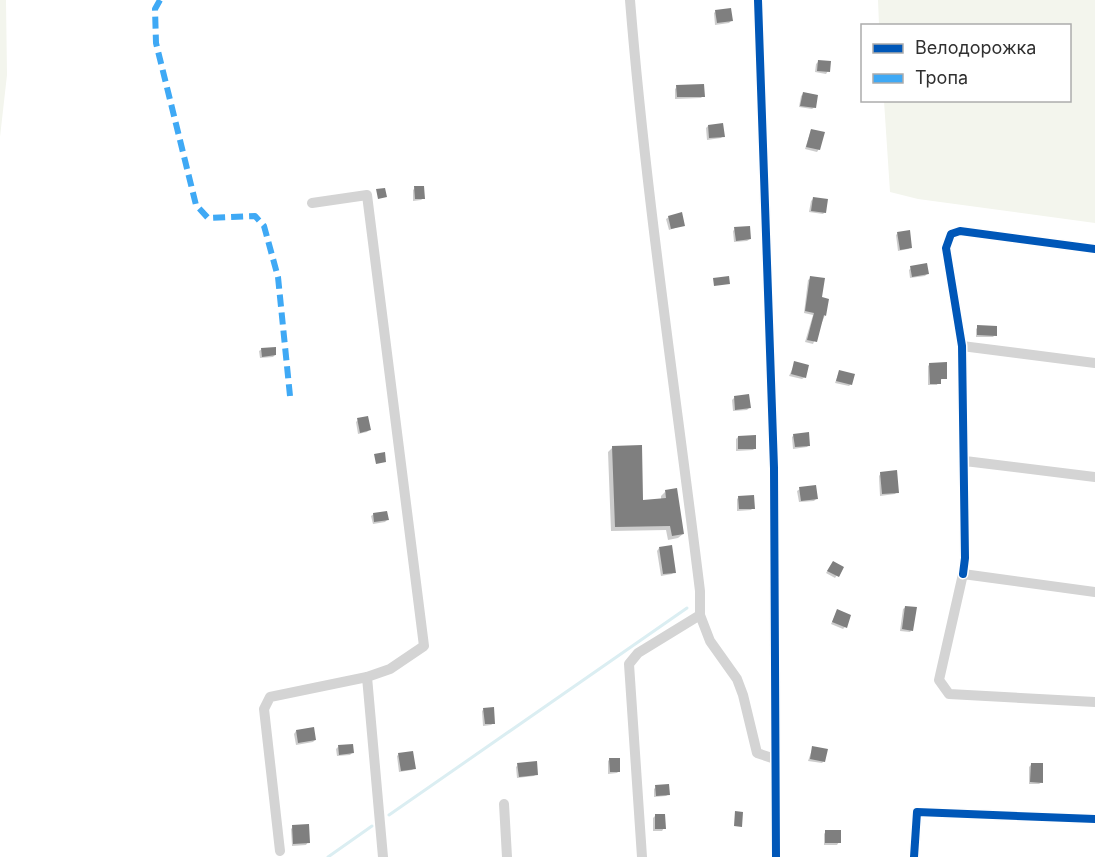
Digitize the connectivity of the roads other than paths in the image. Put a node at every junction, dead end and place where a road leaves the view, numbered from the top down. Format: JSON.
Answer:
{"nodes":[{"id":1,"x":630,"y":0,"type":"edge"},
{"id":2,"x":758,"y":0,"type":"edge"},
{"id":3,"x":312,"y":203,"type":"dead end"},
{"id":4,"x":1095,"y":249,"type":"edge"},
{"id":5,"x":962,"y":346,"type":"junction"},
{"id":6,"x":1095,"y":363,"type":"edge"},
{"id":7,"x":965,"y":461,"type":"junction"},
{"id":8,"x":1095,"y":477,"type":"edge"},
{"id":9,"x":963,"y":574,"type":"junction"},
{"id":10,"x":1095,"y":592,"type":"edge"},
{"id":11,"x":700,"y":615,"type":"junction"},
{"id":12,"x":367,"y":677,"type":"junction"},
{"id":13,"x":1095,"y":702,"type":"edge"},
{"id":14,"x":775,"y":759,"type":"junction"},
{"id":15,"x":504,"y":804,"type":"dead end"},
{"id":16,"x":1095,"y":819,"type":"edge"},
{"id":17,"x":280,"y":851,"type":"dead end"},
{"id":18,"x":383,"y":857,"type":"edge"},
{"id":19,"x":507,"y":857,"type":"edge"},
{"id":20,"x":642,"y":857,"type":"edge"},
{"id":21,"x":776,"y":857,"type":"edge"},
{"id":22,"x":914,"y":857,"type":"edge"}],
"edges":[{"from":1,"to":11,"type":"street"},
{"from":2,"to":14,"type":"street"},
{"from":3,"to":12,"type":"street"},
{"from":4,"to":5,"type":"street"},
{"from":5,"to":6,"type":"street"},
{"from":5,"to":7,"type":"street"},
{"from":7,"to":8,"type":"street"},
{"from":7,"to":9,"type":"street"},
{"from":9,"to":10,"type":"street"},
{"from":9,"to":13,"type":"street"},
{"from":11,"to":14,"type":"street"},
{"from":11,"to":20,"type":"street"},
{"from":12,"to":17,"type":"street"},
{"from":12,"to":18,"type":"street"},
{"from":14,"to":21,"type":"street"},
{"from":15,"to":19,"type":"street"},
{"from":16,"to":22,"type":"street"}]}
